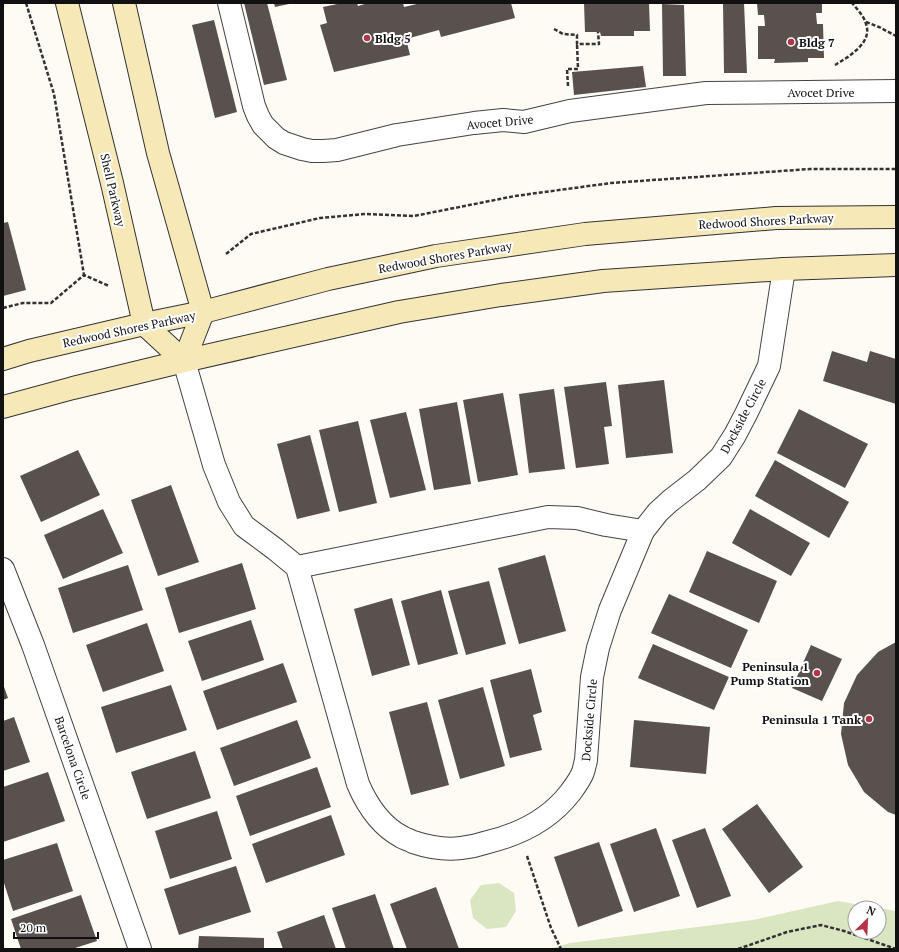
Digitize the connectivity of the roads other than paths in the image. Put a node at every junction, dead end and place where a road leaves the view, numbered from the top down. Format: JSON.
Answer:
{"nodes":[{"id":1,"x":67,"y":3,"type":"edge"},
{"id":2,"x":124,"y":3,"type":"edge"},
{"id":3,"x":229,"y":3,"type":"edge"},
{"id":4,"x":896,"y":91,"type":"edge"},
{"id":5,"x":896,"y":217,"type":"edge"},
{"id":6,"x":896,"y":265,"type":"edge"},
{"id":7,"x":784,"y":269,"type":"junction"},
{"id":8,"x":203,"y":312,"type":"junction"},
{"id":9,"x":144,"y":324,"type":"junction"},
{"id":10,"x":3,"y":359,"type":"edge"},
{"id":11,"x":184,"y":361,"type":"junction"},
{"id":12,"x":3,"y":408,"type":"edge"},
{"id":13,"x":644,"y":531,"type":"junction"},
{"id":14,"x":297,"y":567,"type":"junction"},
{"id":15,"x":3,"y":569,"type":"edge"},
{"id":16,"x":140,"y":949,"type":"edge"}],
"edges":[{"from":1,"to":9,"type":"main road","name":"Shell Parkway"},
{"from":2,"to":8,"type":"main road"},
{"from":3,"to":4,"type":"street","name":"Avocet Drive"},
{"from":5,"to":8,"type":"main road","name":"Redwood Shores Parkway"},
{"from":6,"to":7,"type":"main road"},
{"from":7,"to":11,"type":"main road"},
{"from":7,"to":13,"type":"street","name":"Dockside Circle"},
{"from":8,"to":9,"type":"main road","name":"Redwood Shores Parkway"},
{"from":8,"to":11,"type":"main road"},
{"from":9,"to":10,"type":"main road","name":"Redwood Shores Parkway"},
{"from":9,"to":11,"type":"main road"},
{"from":11,"to":12,"type":"main road"},
{"from":11,"to":14,"type":"street"},
{"from":13,"to":14,"type":"street"},
{"from":13,"to":14,"type":"street","name":"Dockside Circle"},
{"from":15,"to":16,"type":"street","name":"Barcelona Circle"}]}
